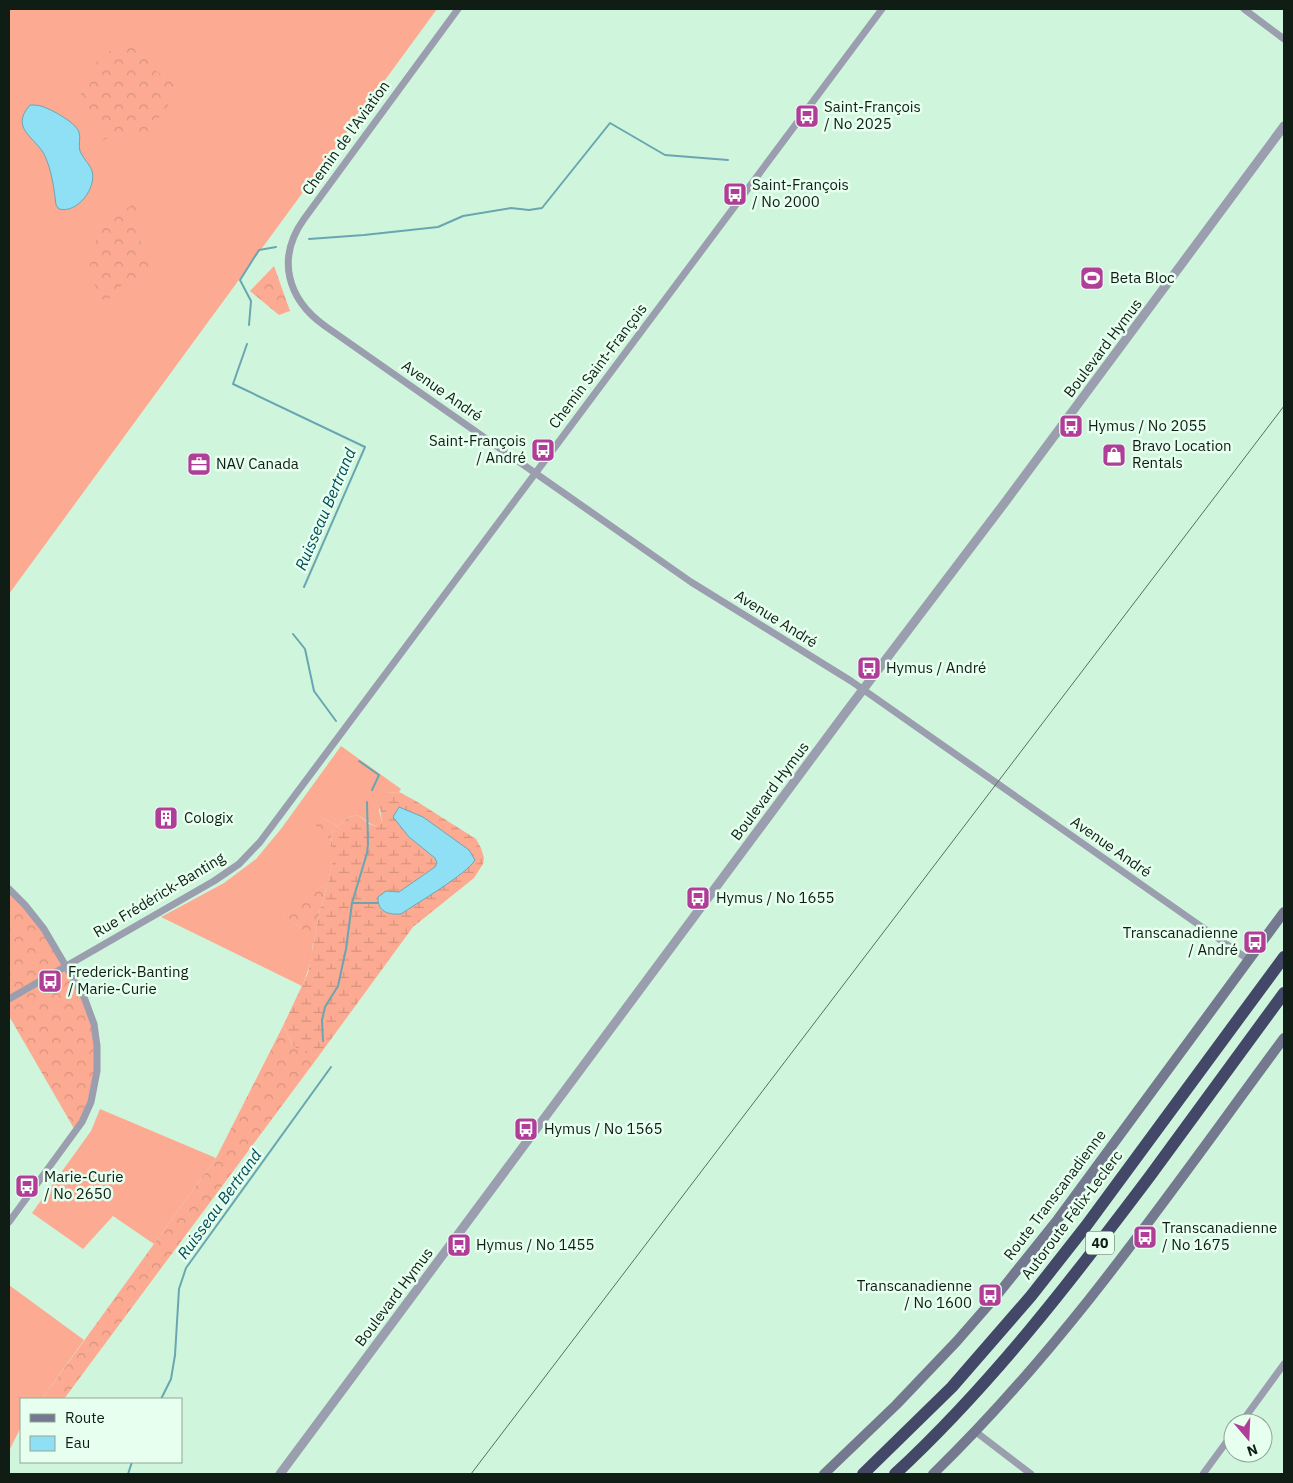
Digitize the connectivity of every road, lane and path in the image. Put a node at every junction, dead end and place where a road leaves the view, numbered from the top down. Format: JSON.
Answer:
{"nodes":[{"id":1,"x":458,"y":9,"type":"edge"},
{"id":2,"x":882,"y":9,"type":"edge"},
{"id":3,"x":1244,"y":9,"type":"edge"},
{"id":4,"x":1284,"y":40,"type":"edge"},
{"id":5,"x":1284,"y":126,"type":"edge"},
{"id":6,"x":296,"y":294,"type":"joint"},
{"id":7,"x":535,"y":473,"type":"junction"},
{"id":8,"x":863,"y":690,"type":"junction"},
{"id":9,"x":336,"y":740,"type":"joint"},
{"id":10,"x":9,"y":889,"type":"edge"},
{"id":11,"x":1284,"y":912,"type":"edge"},
{"id":12,"x":1284,"y":957,"type":"edge"},
{"id":13,"x":1249,"y":960,"type":"junction"},
{"id":14,"x":66,"y":966,"type":"junction"},
{"id":15,"x":1284,"y":993,"type":"edge"},
{"id":16,"x":9,"y":999,"type":"edge"},
{"id":17,"x":1284,"y":1038,"type":"edge"},
{"id":18,"x":9,"y":1222,"type":"edge"},
{"id":19,"x":1284,"y":1364,"type":"edge"},
{"id":20,"x":1248,"y":1413,"type":"edge"},
{"id":21,"x":976,"y":1432,"type":"junction"},
{"id":22,"x":1223,"y":1447,"type":"edge"},
{"id":23,"x":280,"y":1474,"type":"edge"},
{"id":24,"x":824,"y":1474,"type":"edge"},
{"id":25,"x":864,"y":1474,"type":"edge"},
{"id":26,"x":895,"y":1474,"type":"edge"},
{"id":27,"x":933,"y":1474,"type":"edge"},
{"id":28,"x":1031,"y":1474,"type":"edge"},
{"id":29,"x":1203,"y":1474,"type":"edge"}],
"edges":[{"from":1,"to":6,"type":"street","name":"Chemin de l'Aviation"},
{"from":2,"to":7,"type":"street","name":"Chemin Saint-François"},
{"from":3,"to":4,"type":"street"},
{"from":5,"to":8,"type":"street","name":"Boulevard Hymus"},
{"from":6,"to":7,"type":"street","name":"Avenue André"},
{"from":7,"to":8,"type":"street","name":"Avenue André"},
{"from":7,"to":9,"type":"street","name":"Chemin Saint-François"},
{"from":8,"to":13,"type":"street","name":"Avenue André"},
{"from":8,"to":23,"type":"street","name":"Boulevard Hymus"},
{"from":9,"to":14,"type":"street","name":"Rue Frédérick-Banting"},
{"from":10,"to":14,"type":"street"},
{"from":11,"to":13,"type":"main road","name":"Route Transcanadienne"},
{"from":12,"to":25,"type":"highway","name":"Autoroute Félix-Leclerc","number":"40"},
{"from":13,"to":24,"type":"main road","name":"Route Transcanadienne"},
{"from":14,"to":16,"type":"street","name":"Rue Frédérick-Banting"},
{"from":14,"to":18,"type":"street"},
{"from":15,"to":26,"type":"highway","number":"40"},
{"from":17,"to":21,"type":"main road"},
{"from":19,"to":20,"type":"street"},
{"from":21,"to":27,"type":"main road"},
{"from":21,"to":28,"type":"street"},
{"from":22,"to":29,"type":"street"}]}
